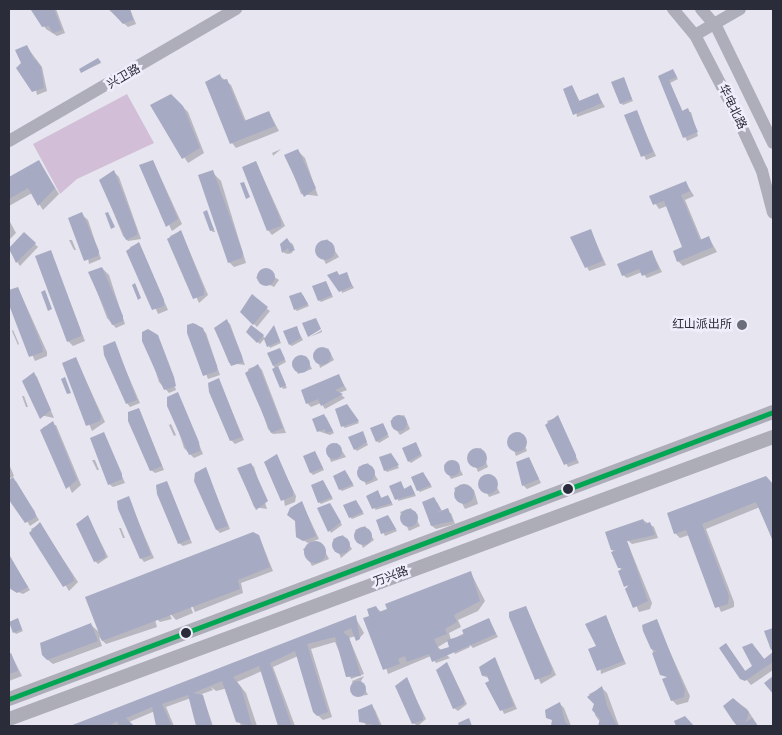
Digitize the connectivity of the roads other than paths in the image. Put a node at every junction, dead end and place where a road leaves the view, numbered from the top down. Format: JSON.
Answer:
{"nodes":[{"id":1,"x":236,"y":9,"type":"edge"},
{"id":2,"x":673,"y":9,"type":"edge"},
{"id":3,"x":701,"y":9,"type":"edge"},
{"id":4,"x":740,"y":9,"type":"edge"},
{"id":5,"x":716,"y":26,"type":"junction"},
{"id":6,"x":695,"y":35,"type":"junction"},
{"id":7,"x":9,"y":141,"type":"edge"},
{"id":8,"x":773,"y":143,"type":"edge"},
{"id":9,"x":773,"y":214,"type":"edge"},
{"id":10,"x":773,"y":412,"type":"edge"},
{"id":11,"x":773,"y":437,"type":"edge"},
{"id":12,"x":9,"y":699,"type":"edge"},
{"id":13,"x":9,"y":718,"type":"edge"}],
"edges":[{"from":1,"to":7,"type":"main road","name":"兴卫路"},
{"from":2,"to":6,"type":"main road","name":"华电北路"},
{"from":3,"to":5,"type":"main road","name":"华电北路"},
{"from":4,"to":5,"type":"main road"},
{"from":5,"to":6,"type":"main road"},
{"from":5,"to":8,"type":"main road","name":"华电北路"},
{"from":6,"to":9,"type":"main road","name":"华电北路"},
{"from":10,"to":12,"type":"main road","name":"万兴路"},
{"from":11,"to":13,"type":"main road","name":"万兴路"}]}
